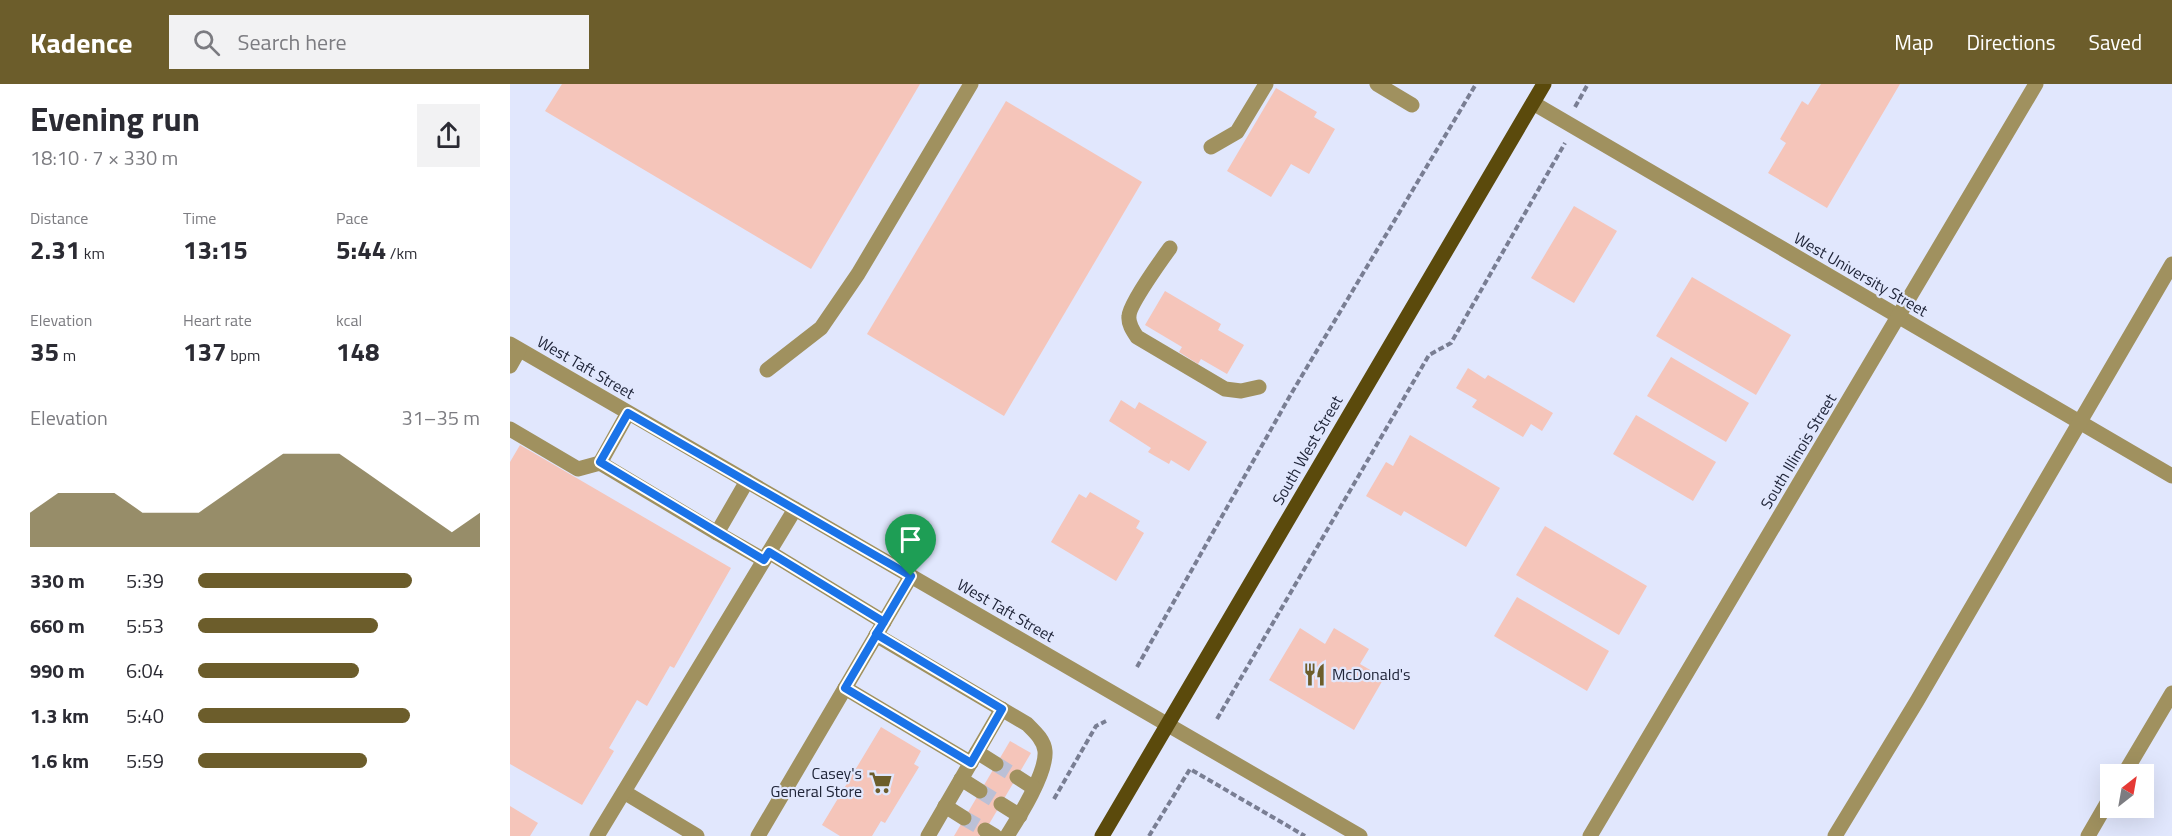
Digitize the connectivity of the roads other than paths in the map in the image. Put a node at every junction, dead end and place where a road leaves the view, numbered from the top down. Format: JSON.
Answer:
{"nodes":[{"id":1,"x":971,"y":84,"type":"edge"},
{"id":2,"x":1266,"y":84,"type":"edge"},
{"id":3,"x":1377,"y":84,"type":"edge"},
{"id":4,"x":1544,"y":84,"type":"edge"},
{"id":5,"x":2036,"y":84,"type":"edge"},
{"id":6,"x":1533,"y":103,"type":"junction"},
{"id":7,"x":1412,"y":105,"type":"dead end"},
{"id":8,"x":1211,"y":147,"type":"dead end"},
{"id":9,"x":1170,"y":248,"type":"dead end"},
{"id":10,"x":2172,"y":264,"type":"edge"},
{"id":11,"x":1899,"y":317,"type":"junction"},
{"id":12,"x":515,"y":347,"type":"edge"},
{"id":13,"x":510,"y":366,"type":"edge"},
{"id":14,"x":767,"y":370,"type":"dead end"},
{"id":15,"x":1259,"y":387,"type":"dead end"},
{"id":16,"x":628,"y":413,"type":"junction"},
{"id":17,"x":2079,"y":421,"type":"junction"},
{"id":18,"x":510,"y":429,"type":"edge"},
{"id":19,"x":600,"y":462,"type":"junction"},
{"id":20,"x":2172,"y":476,"type":"edge"},
{"id":21,"x":747,"y":481,"type":"junction"},
{"id":22,"x":795,"y":509,"type":"junction"},
{"id":23,"x":717,"y":533,"type":"junction"},
{"id":24,"x":766,"y":556,"type":"junction"},
{"id":25,"x":911,"y":576,"type":"junction"},
{"id":26,"x":880,"y":628,"type":"junction"},
{"id":27,"x":845,"y":688,"type":"junction"},
{"id":28,"x":2172,"y":693,"type":"edge"},
{"id":29,"x":1002,"y":709,"type":"junction"},
{"id":30,"x":1167,"y":724,"type":"junction"},
{"id":31,"x":974,"y":757,"type":"junction"},
{"id":32,"x":996,"y":764,"type":"tunnel mouth"},
{"id":33,"x":2130,"y":764,"type":"edge"},
{"id":34,"x":1017,"y":777,"type":"tunnel mouth"},
{"id":35,"x":961,"y":779,"type":"junction"},
{"id":36,"x":1034,"y":788,"type":"junction"},
{"id":37,"x":980,"y":791,"type":"tunnel mouth"},
{"id":38,"x":624,"y":792,"type":"junction"},
{"id":39,"x":1001,"y":804,"type":"tunnel mouth"},
{"id":40,"x":945,"y":806,"type":"junction"},
{"id":41,"x":2100,"y":815,"type":"edge"},
{"id":42,"x":1020,"y":816,"type":"junction"},
{"id":43,"x":964,"y":818,"type":"tunnel mouth"},
{"id":44,"x":932,"y":835,"type":"edge"},
{"id":45,"x":597,"y":836,"type":"edge"},
{"id":46,"x":698,"y":836,"type":"edge"},
{"id":47,"x":758,"y":836,"type":"edge"},
{"id":48,"x":1007,"y":836,"type":"edge"},
{"id":49,"x":1102,"y":836,"type":"edge"},
{"id":50,"x":1360,"y":836,"type":"edge"},
{"id":51,"x":1590,"y":836,"type":"edge"},
{"id":52,"x":1835,"y":836,"type":"edge"},
{"id":53,"x":2088,"y":836,"type":"edge"}],
"edges":[{"from":1,"to":14,"type":"street"},
{"from":2,"to":8,"type":"street"},
{"from":3,"to":7,"type":"street"},
{"from":4,"to":6,"type":"main road","name":"South West Street"},
{"from":5,"to":11,"type":"street","name":"South Illinois Street"},
{"from":6,"to":11,"type":"street","name":"West University Street"},
{"from":6,"to":30,"type":"main road","name":"South West Street"},
{"from":9,"to":15,"type":"street"},
{"from":10,"to":17,"type":"street"},
{"from":11,"to":17,"type":"street","name":"West University Street"},
{"from":11,"to":51,"type":"street","name":"South Illinois Street"},
{"from":12,"to":13,"type":"street"},
{"from":12,"to":16,"type":"street","name":"West Taft Street"},
{"from":16,"to":19,"type":"street"},
{"from":16,"to":21,"type":"street","name":"West Taft Street"},
{"from":17,"to":20,"type":"street","name":"West University Street"},
{"from":17,"to":52,"type":"street"},
{"from":18,"to":19,"type":"street"},
{"from":19,"to":23,"type":"street"},
{"from":21,"to":22,"type":"street","name":"West Taft Street"},
{"from":21,"to":23,"type":"street"},
{"from":22,"to":24,"type":"street"},
{"from":22,"to":25,"type":"street","name":"West Taft Street"},
{"from":23,"to":24,"type":"street"},
{"from":24,"to":26,"type":"street"},
{"from":24,"to":38,"type":"street"},
{"from":25,"to":26,"type":"street"},
{"from":25,"to":30,"type":"street","name":"West Taft Street"},
{"from":26,"to":27,"type":"street"},
{"from":26,"to":29,"type":"street"},
{"from":27,"to":31,"type":"street"},
{"from":27,"to":47,"type":"street"},
{"from":28,"to":33,"type":"street"},
{"from":29,"to":31,"type":"street"},
{"from":29,"to":36,"type":"street"},
{"from":30,"to":49,"type":"main road","name":"South West Street"},
{"from":30,"to":50,"type":"street","name":"West Taft Street"},
{"from":31,"to":32,"type":"street"},
{"from":31,"to":35,"type":"street"},
{"from":34,"to":36,"type":"street"},
{"from":35,"to":37,"type":"street"},
{"from":35,"to":40,"type":"street"},
{"from":36,"to":42,"type":"street"},
{"from":38,"to":45,"type":"street"},
{"from":38,"to":46,"type":"street"},
{"from":39,"to":42,"type":"street"},
{"from":40,"to":43,"type":"street"},
{"from":40,"to":44,"type":"street"},
{"from":41,"to":53,"type":"street"},
{"from":42,"to":48,"type":"street"}]}
